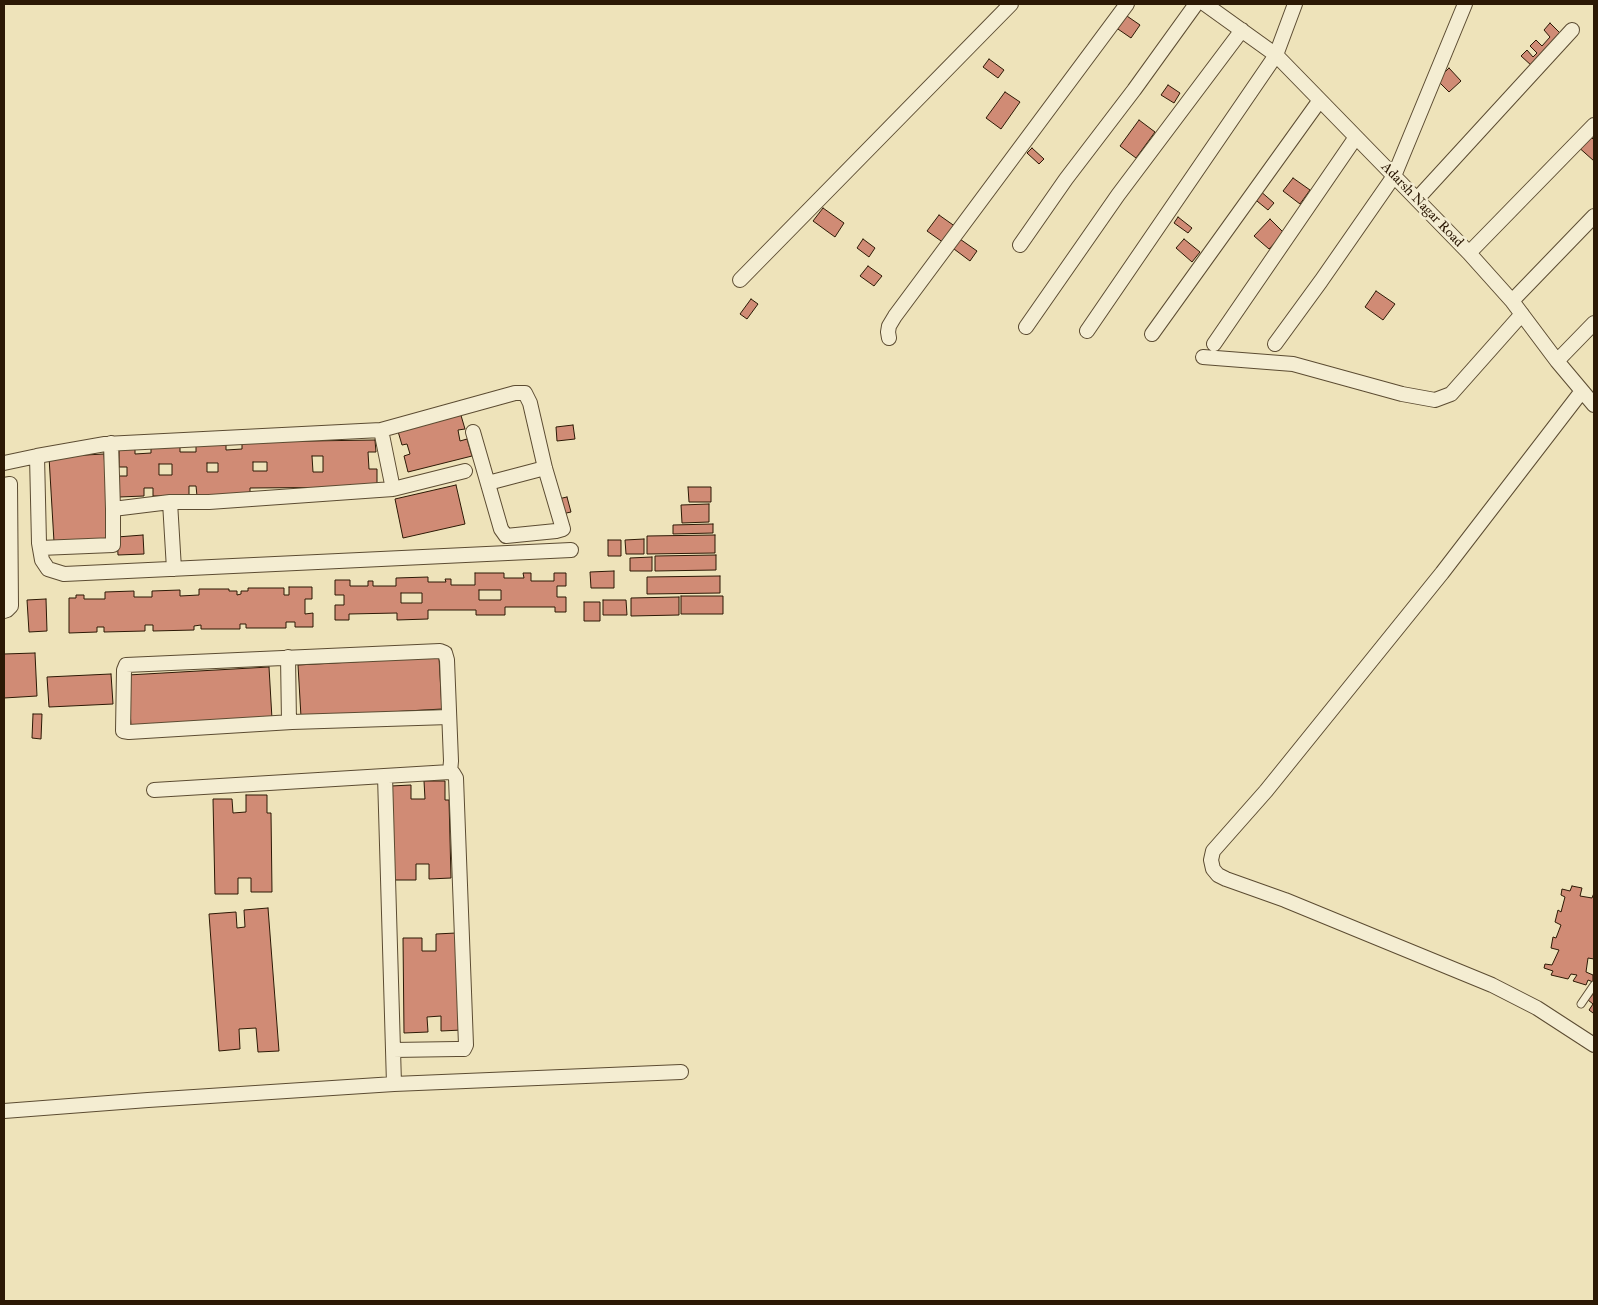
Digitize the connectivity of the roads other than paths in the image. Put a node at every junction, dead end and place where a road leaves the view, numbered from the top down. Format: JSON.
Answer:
{"nodes":[{"id":1,"x":995,"y":4,"type":"edge"},
{"id":2,"x":1127,"y":4,"type":"edge"},
{"id":3,"x":1196,"y":4,"type":"edge"},
{"id":4,"x":1205,"y":4,"type":"edge"},
{"id":5,"x":1294,"y":4,"type":"edge"},
{"id":6,"x":1465,"y":4,"type":"edge"},
{"id":7,"x":1010,"y":5,"type":"edge"},
{"id":8,"x":1242,"y":30,"type":"junction"},
{"id":9,"x":1572,"y":30,"type":"dead end"},
{"id":10,"x":1276,"y":55,"type":"junction"},
{"id":11,"x":1320,"y":100,"type":"junction"},
{"id":12,"x":1594,"y":125,"type":"edge"},
{"id":13,"x":1356,"y":137,"type":"junction"},
{"id":14,"x":1394,"y":176,"type":"junction"},
{"id":15,"x":1417,"y":199,"type":"junction"},
{"id":16,"x":1594,"y":216,"type":"edge"},
{"id":17,"x":1020,"y":245,"type":"dead end"},
{"id":18,"x":1469,"y":253,"type":"junction"},
{"id":19,"x":740,"y":280,"type":"dead end"},
{"id":20,"x":1512,"y":301,"type":"junction"},
{"id":21,"x":1522,"y":314,"type":"junction"},
{"id":22,"x":1594,"y":323,"type":"edge"},
{"id":23,"x":1026,"y":327,"type":"dead end"},
{"id":24,"x":1087,"y":331,"type":"dead end"},
{"id":25,"x":1152,"y":334,"type":"dead end"},
{"id":26,"x":889,"y":338,"type":"dead end"},
{"id":27,"x":1214,"y":344,"type":"dead end"},
{"id":28,"x":1275,"y":344,"type":"dead end"},
{"id":29,"x":1203,"y":357,"type":"dead end"},
{"id":30,"x":1557,"y":361,"type":"junction"},
{"id":31,"x":1582,"y":391,"type":"junction"},
{"id":32,"x":1594,"y":404,"type":"edge"},
{"id":33,"x":381,"y":430,"type":"junction"},
{"id":34,"x":473,"y":432,"type":"dead end"},
{"id":35,"x":111,"y":443,"type":"junction"},
{"id":36,"x":38,"y":456,"type":"junction"},
{"id":37,"x":4,"y":463,"type":"edge"},
{"id":38,"x":545,"y":468,"type":"junction"},
{"id":39,"x":465,"y":471,"type":"dead end"},
{"id":40,"x":488,"y":483,"type":"junction"},
{"id":41,"x":4,"y":485,"type":"edge"},
{"id":42,"x":392,"y":489,"type":"junction"},
{"id":43,"x":170,"y":502,"type":"junction"},
{"id":44,"x":114,"y":509,"type":"junction"},
{"id":45,"x":506,"y":536,"type":"junction"},
{"id":46,"x":40,"y":548,"type":"junction"},
{"id":47,"x":572,"y":550,"type":"dead end"},
{"id":48,"x":508,"y":553,"type":"junction"},
{"id":49,"x":174,"y":569,"type":"junction"},
{"id":50,"x":4,"y":610,"type":"edge"},
{"id":51,"x":288,"y":657,"type":"junction"},
{"id":52,"x":449,"y":717,"type":"junction"},
{"id":53,"x":289,"y":722,"type":"junction"},
{"id":54,"x":450,"y":772,"type":"junction"},
{"id":55,"x":385,"y":776,"type":"junction"},
{"id":56,"x":154,"y":790,"type":"dead end"},
{"id":57,"x":1594,"y":985,"type":"edge"},
{"id":58,"x":1581,"y":1004,"type":"dead end"},
{"id":59,"x":1594,"y":1045,"type":"edge"},
{"id":60,"x":392,"y":1050,"type":"junction"},
{"id":61,"x":681,"y":1072,"type":"dead end"},
{"id":62,"x":394,"y":1084,"type":"junction"},
{"id":63,"x":4,"y":1111,"type":"edge"}],
"edges":[{"from":1,"to":7,"type":"street"},
{"from":2,"to":26,"type":"street"},
{"from":3,"to":17,"type":"street"},
{"from":4,"to":8,"type":"street","name":"Adarsh Nagar Road"},
{"from":5,"to":10,"type":"street"},
{"from":6,"to":14,"type":"street"},
{"from":7,"to":19,"type":"street"},
{"from":8,"to":10,"type":"street","name":"Adarsh Nagar Road"},
{"from":8,"to":23,"type":"street"},
{"from":9,"to":15,"type":"street"},
{"from":10,"to":11,"type":"street","name":"Adarsh Nagar Road"},
{"from":10,"to":24,"type":"street"},
{"from":11,"to":13,"type":"street","name":"Adarsh Nagar Road"},
{"from":11,"to":25,"type":"street"},
{"from":12,"to":18,"type":"street"},
{"from":13,"to":14,"type":"street","name":"Adarsh Nagar Road"},
{"from":13,"to":27,"type":"street"},
{"from":14,"to":15,"type":"street","name":"Adarsh Nagar Road"},
{"from":14,"to":28,"type":"street"},
{"from":15,"to":18,"type":"street","name":"Adarsh Nagar Road"},
{"from":16,"to":20,"type":"street"},
{"from":18,"to":20,"type":"street","name":"Adarsh Nagar Road"},
{"from":20,"to":21,"type":"street","name":"Adarsh Nagar Road"},
{"from":21,"to":29,"type":"street"},
{"from":21,"to":30,"type":"street","name":"Adarsh Nagar Road"},
{"from":22,"to":30,"type":"street"},
{"from":30,"to":31,"type":"street","name":"Adarsh Nagar Road"},
{"from":31,"to":32,"type":"street","name":"Adarsh Nagar Road"},
{"from":31,"to":59,"type":"street"},
{"from":33,"to":35,"type":"street"},
{"from":33,"to":38,"type":"street"},
{"from":33,"to":42,"type":"street"},
{"from":34,"to":40,"type":"street"},
{"from":35,"to":36,"type":"street"},
{"from":35,"to":44,"type":"street"},
{"from":36,"to":37,"type":"street"},
{"from":36,"to":46,"type":"street"},
{"from":38,"to":40,"type":"street"},
{"from":38,"to":45,"type":"street"},
{"from":39,"to":42,"type":"street"},
{"from":40,"to":45,"type":"street"},
{"from":41,"to":50,"type":"street"},
{"from":42,"to":43,"type":"street"},
{"from":43,"to":44,"type":"street"},
{"from":43,"to":49,"type":"street"},
{"from":44,"to":46,"type":"street"},
{"from":45,"to":48,"type":"street"},
{"from":46,"to":49,"type":"street"},
{"from":47,"to":48,"type":"street"},
{"from":48,"to":49,"type":"street"},
{"from":51,"to":52,"type":"street"},
{"from":51,"to":53,"type":"street"},
{"from":51,"to":53,"type":"street"},
{"from":52,"to":53,"type":"street"},
{"from":52,"to":54,"type":"street"},
{"from":54,"to":55,"type":"street"},
{"from":54,"to":60,"type":"street"},
{"from":55,"to":56,"type":"street"},
{"from":55,"to":60,"type":"street"},
{"from":57,"to":58,"type":"lane"},
{"from":60,"to":62,"type":"street"},
{"from":61,"to":62,"type":"street"},
{"from":62,"to":63,"type":"street"}]}
